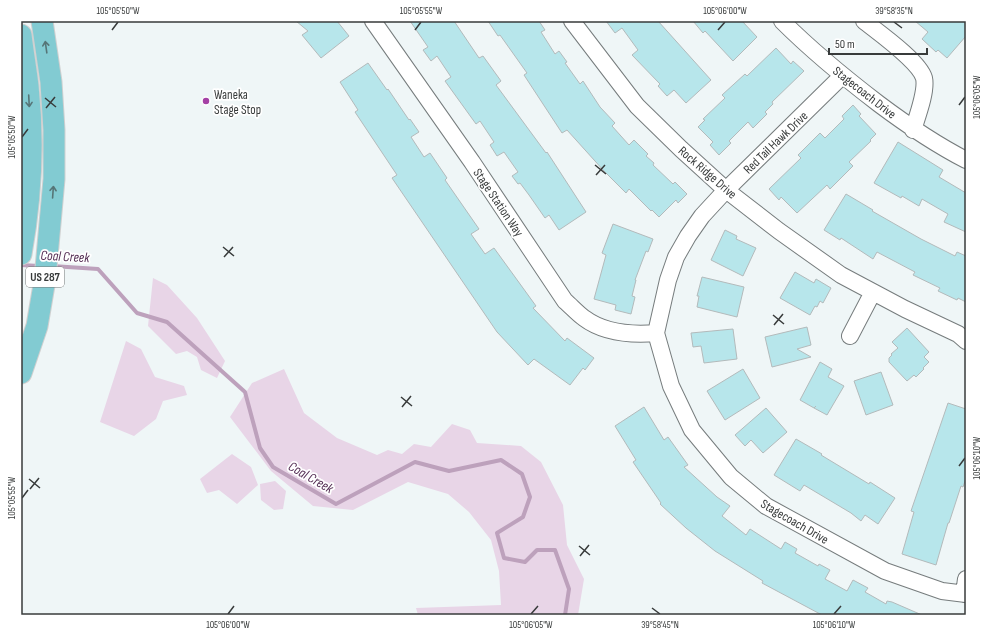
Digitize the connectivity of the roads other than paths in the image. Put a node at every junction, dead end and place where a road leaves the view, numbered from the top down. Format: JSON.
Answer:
{"nodes":[{"id":1,"x":42,"y":21,"type":"edge"},
{"id":2,"x":373,"y":21,"type":"edge"},
{"id":3,"x":572,"y":21,"type":"edge"},
{"id":4,"x":782,"y":21,"type":"edge"},
{"id":5,"x":864,"y":21,"type":"edge"},
{"id":6,"x":21,"y":34,"type":"edge"},
{"id":7,"x":842,"y":76,"type":"junction"},
{"id":8,"x":913,"y":130,"type":"junction"},
{"id":9,"x":966,"y":160,"type":"edge"},
{"id":10,"x":726,"y":190,"type":"junction"},
{"id":11,"x":21,"y":254,"type":"edge"},
{"id":12,"x":873,"y":292,"type":"junction"},
{"id":13,"x":656,"y":333,"type":"junction"},
{"id":14,"x":850,"y":336,"type":"dead end"},
{"id":15,"x":966,"y":341,"type":"edge"},
{"id":16,"x":21,"y":373,"type":"edge"},
{"id":17,"x":671,"y":386,"type":"joint"},
{"id":18,"x":965,"y":589,"type":"edge"}],
"edges":[{"from":16,"to":1,"type":"main road","number":"US 287","one_way":true},
{"from":2,"to":13,"type":"street","name":"Stage Station Way"},
{"from":3,"to":10,"type":"street","name":"Rock Ridge Drive"},
{"from":4,"to":7,"type":"street","name":"Stagecoach Drive"},
{"from":5,"to":8,"type":"street","name":"Stagecoach Drive"},
{"from":6,"to":11,"type":"main road","number":"US 287","one_way":true},
{"from":7,"to":8,"type":"street","name":"Stagecoach Drive"},
{"from":7,"to":10,"type":"street","name":"Red Tail Hawk Drive"},
{"from":8,"to":9,"type":"street","name":"Stagecoach Drive"},
{"from":10,"to":12,"type":"street","name":"Rock Ridge Drive"},
{"from":10,"to":13,"type":"street","name":"Red Tail Hawk Drive"},
{"from":12,"to":14,"type":"street"},
{"from":12,"to":15,"type":"street","name":"Rock Ridge Drive"},
{"from":13,"to":17,"type":"street","name":"Red Tail Hawk Drive"},
{"from":17,"to":18,"type":"street","name":"Stagecoach Drive"}]}
